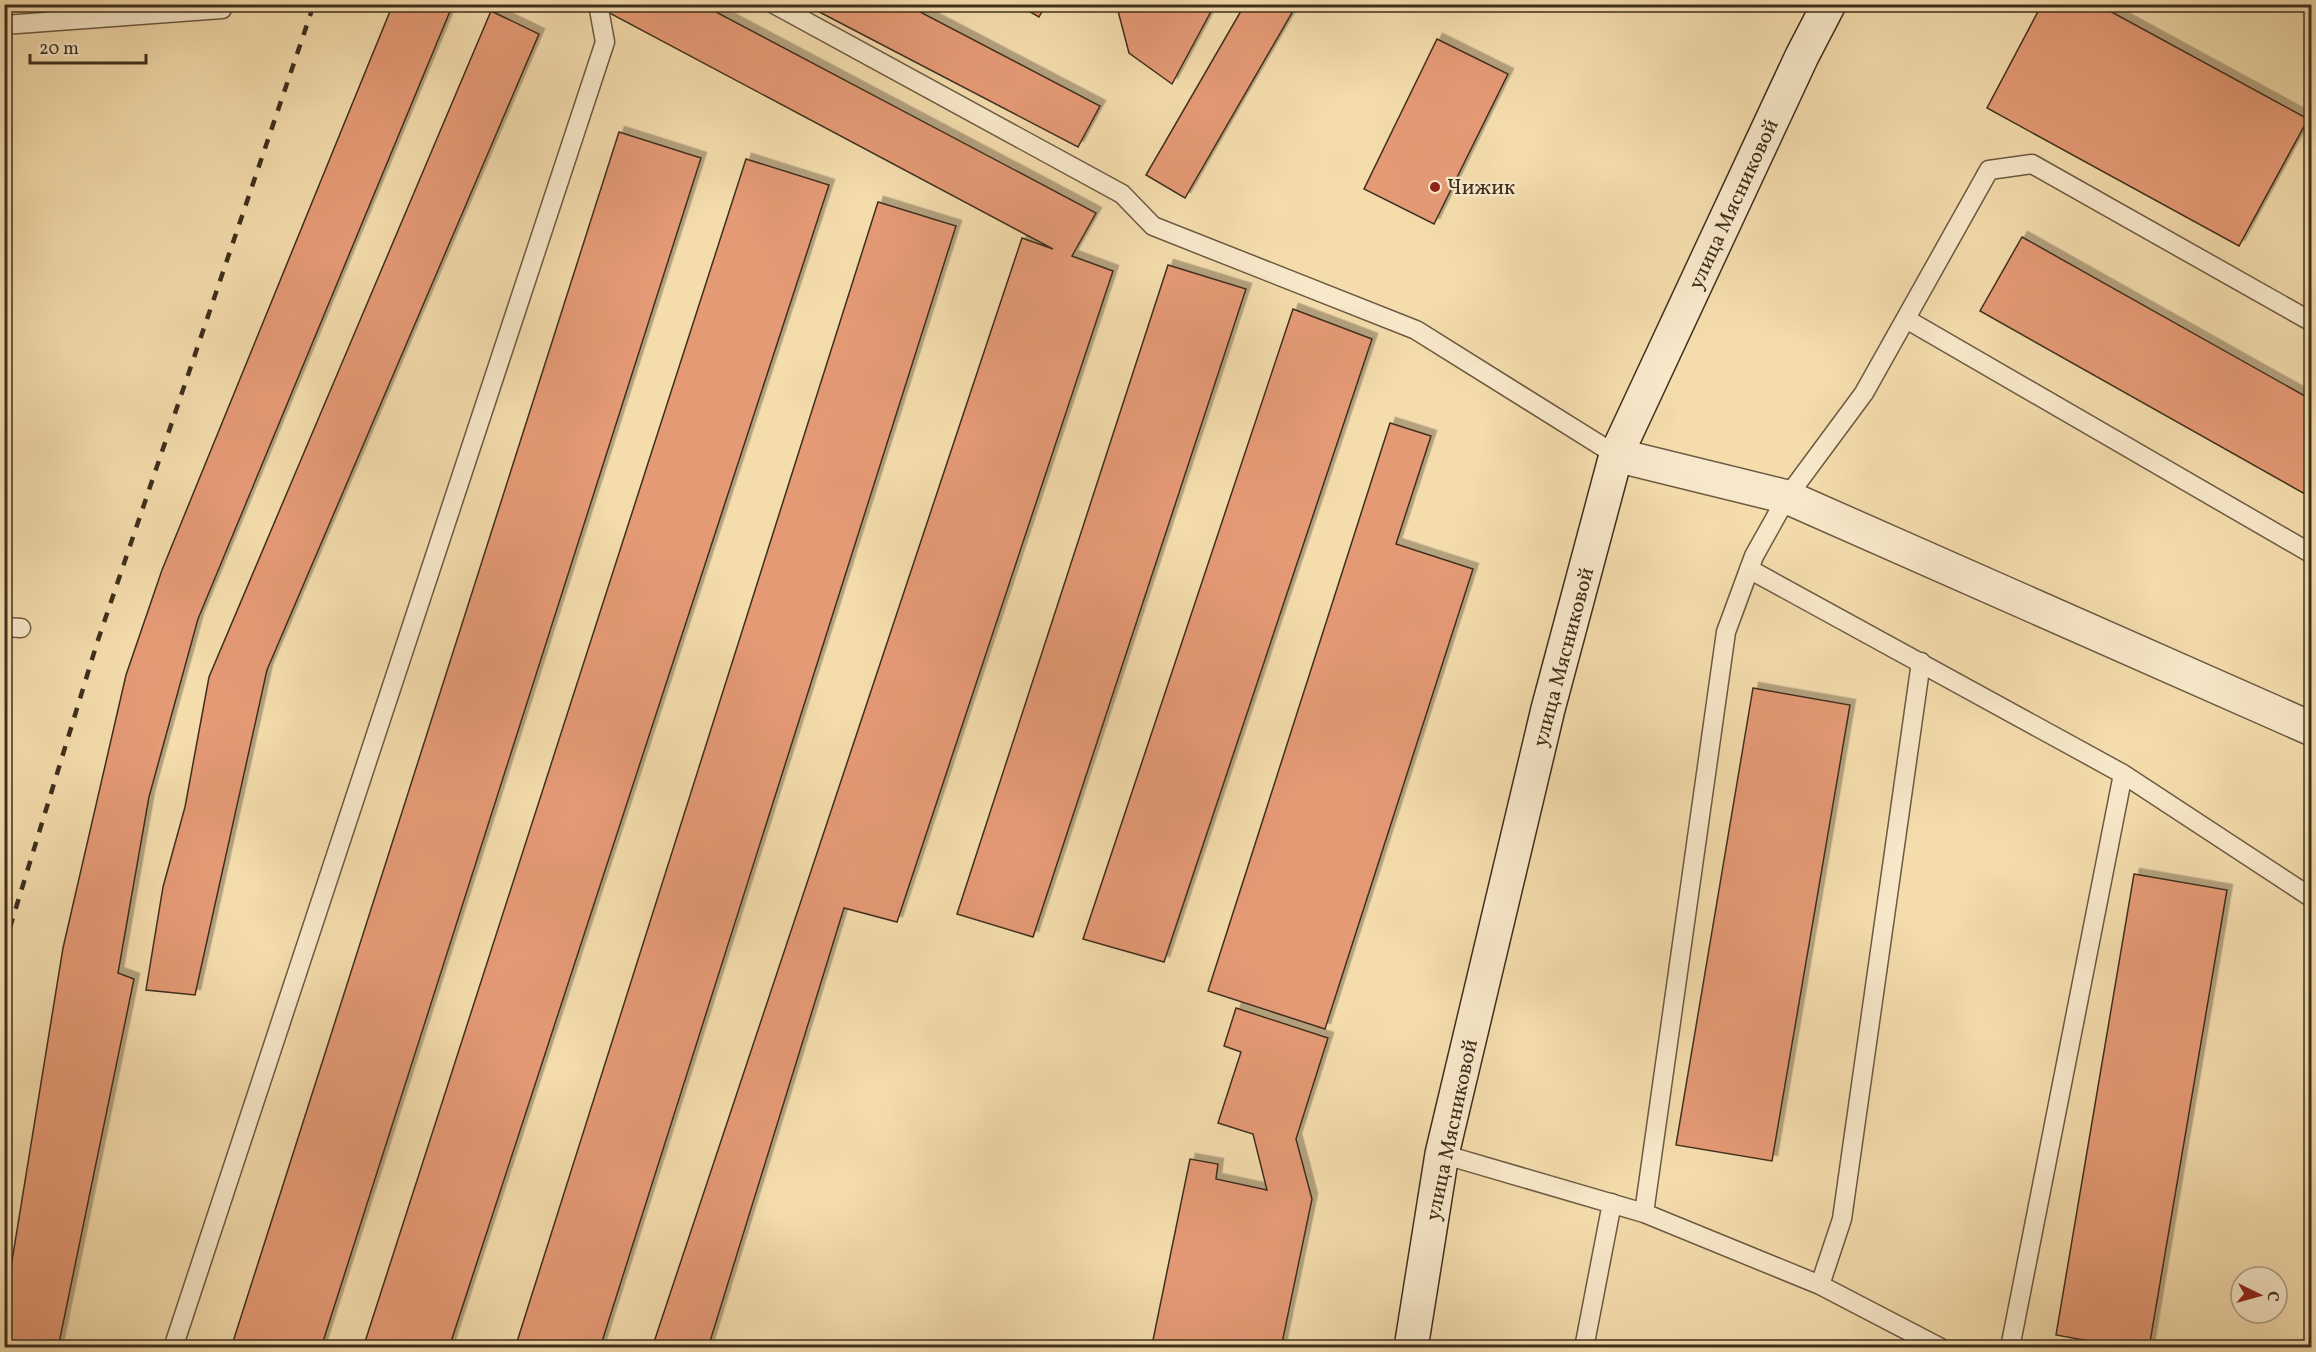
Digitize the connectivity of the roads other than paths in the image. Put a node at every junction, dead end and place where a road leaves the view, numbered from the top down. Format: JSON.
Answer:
{"nodes":[{"id":1,"x":224,"y":4,"type":"edge"},
{"id":2,"x":598,"y":4,"type":"edge"},
{"id":3,"x":774,"y":4,"type":"edge"},
{"id":4,"x":1829,"y":4,"type":"edge"},
{"id":5,"x":4,"y":25,"type":"edge"},
{"id":6,"x":1906,"y":319,"type":"junction"},
{"id":7,"x":2312,"y":322,"type":"edge"},
{"id":8,"x":1616,"y":455,"type":"junction"},
{"id":9,"x":1787,"y":497,"type":"junction"},
{"id":10,"x":2312,"y":554,"type":"edge"},
{"id":11,"x":1749,"y":569,"type":"junction"},
{"id":12,"x":1921,"y":662,"type":"junction"},
{"id":13,"x":2312,"y":729,"type":"edge"},
{"id":14,"x":2123,"y":774,"type":"junction"},
{"id":15,"x":2312,"y":898,"type":"edge"},
{"id":16,"x":1442,"y":1154,"type":"junction"},
{"id":17,"x":1612,"y":1203,"type":"junction"},
{"id":18,"x":1644,"y":1213,"type":"junction"},
{"id":19,"x":1820,"y":1285,"type":"junction"},
{"id":20,"x":173,"y":1347,"type":"edge"},
{"id":21,"x":1411,"y":1347,"type":"edge"},
{"id":22,"x":1584,"y":1347,"type":"edge"},
{"id":23,"x":1941,"y":1347,"type":"edge"},
{"id":24,"x":2010,"y":1347,"type":"edge"}],
"edges":[{"from":1,"to":5,"type":"lane"},
{"from":2,"to":20,"type":"lane"},
{"from":3,"to":8,"type":"lane"},
{"from":4,"to":8,"type":"street","name":"улица Мясниковой"},
{"from":6,"to":7,"type":"lane"},
{"from":6,"to":9,"type":"lane"},
{"from":6,"to":10,"type":"lane"},
{"from":8,"to":9,"type":"street"},
{"from":8,"to":16,"type":"street","name":"улица Мясниковой"},
{"from":9,"to":11,"type":"lane"},
{"from":9,"to":13,"type":"street"},
{"from":11,"to":12,"type":"lane"},
{"from":11,"to":18,"type":"lane"},
{"from":12,"to":14,"type":"lane"},
{"from":12,"to":19,"type":"lane"},
{"from":14,"to":15,"type":"lane"},
{"from":14,"to":24,"type":"lane"},
{"from":16,"to":17,"type":"lane"},
{"from":16,"to":21,"type":"street","name":"улица Мясниковой"},
{"from":17,"to":18,"type":"lane"},
{"from":17,"to":22,"type":"lane"},
{"from":18,"to":19,"type":"lane"},
{"from":19,"to":23,"type":"lane"}]}
